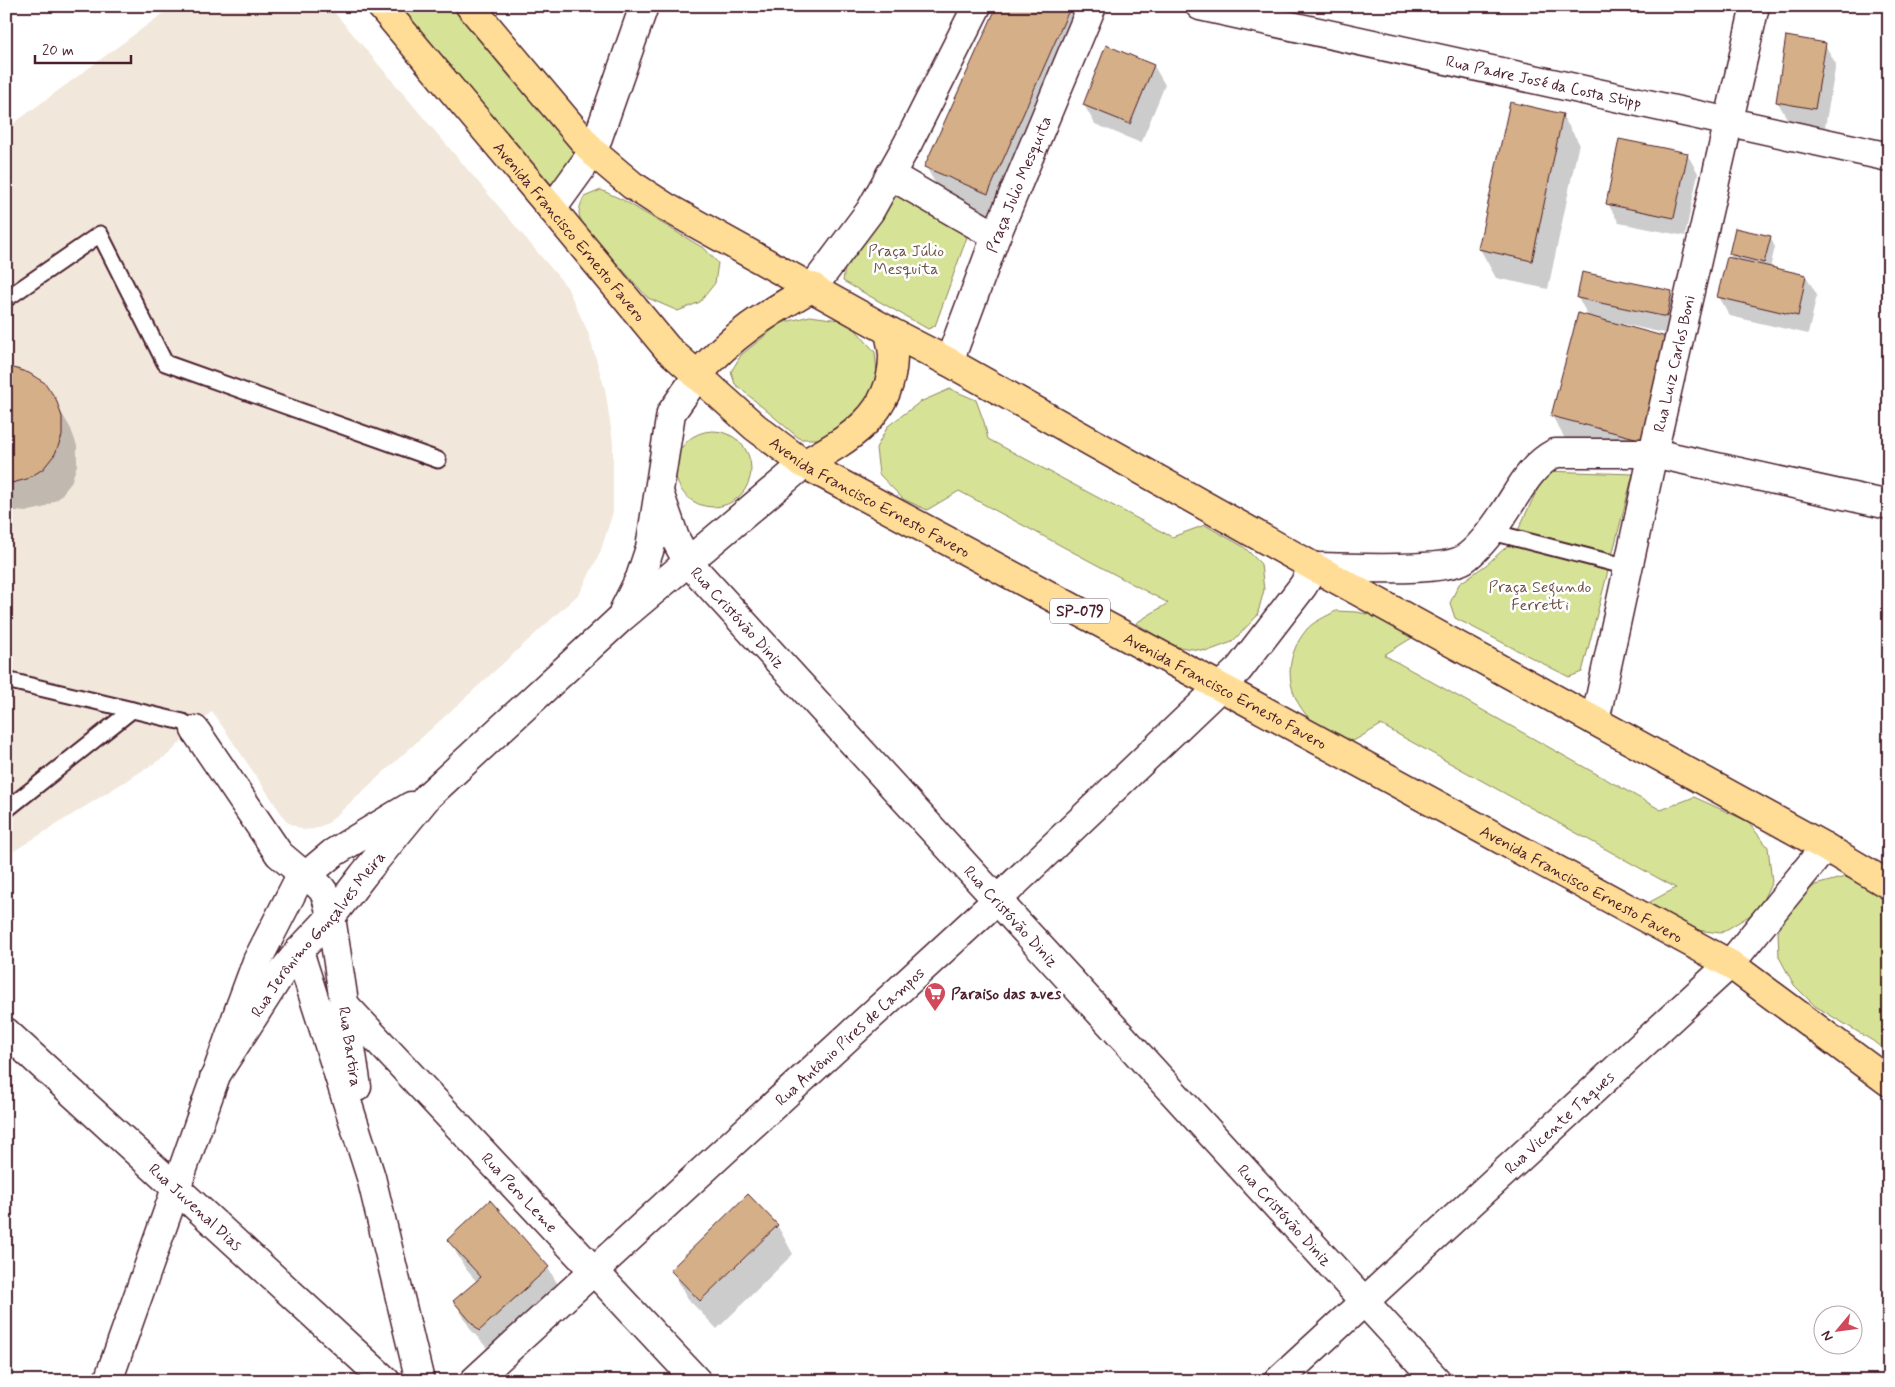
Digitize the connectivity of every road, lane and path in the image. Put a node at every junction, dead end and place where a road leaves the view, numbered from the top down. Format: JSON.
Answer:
{"nodes":[{"id":1,"x":381,"y":6,"type":"edge"},
{"id":2,"x":470,"y":6,"type":"edge"},
{"id":3,"x":644,"y":6,"type":"edge"},
{"id":4,"x":977,"y":6,"type":"edge"},
{"id":5,"x":1092,"y":6,"type":"edge"},
{"id":6,"x":1200,"y":6,"type":"edge"},
{"id":7,"x":1755,"y":6,"type":"edge"},
{"id":8,"x":1276,"y":14,"type":"edge"},
{"id":9,"x":1730,"y":122,"type":"junction"},
{"id":10,"x":593,"y":152,"type":"junction"},
{"id":11,"x":1889,"y":157,"type":"edge"},
{"id":12,"x":890,"y":175,"type":"junction"},
{"id":13,"x":552,"y":209,"type":"junction"},
{"id":14,"x":996,"y":236,"type":"junction"},
{"id":15,"x":813,"y":287,"type":"junction"},
{"id":16,"x":6,"y":300,"type":"edge"},
{"id":17,"x":889,"y":331,"type":"junction"},
{"id":18,"x":948,"y":362,"type":"junction"},
{"id":19,"x":697,"y":376,"type":"junction"},
{"id":20,"x":1653,"y":453,"type":"junction"},
{"id":21,"x":438,"y":460,"type":"dead end"},
{"id":22,"x":804,"y":464,"type":"junction"},
{"id":23,"x":659,"y":494,"type":"junction"},
{"id":24,"x":1889,"y":505,"type":"edge"},
{"id":25,"x":1492,"y":532,"type":"junction"},
{"id":26,"x":687,"y":561,"type":"junction"},
{"id":27,"x":1314,"y":567,"type":"junction"},
{"id":28,"x":1628,"y":567,"type":"junction"},
{"id":29,"x":620,"y":618,"type":"junction"},
{"id":30,"x":6,"y":680,"type":"edge"},
{"id":31,"x":1220,"y":687,"type":"junction"},
{"id":32,"x":132,"y":710,"type":"junction"},
{"id":33,"x":1595,"y":721,"type":"junction"},
{"id":34,"x":194,"y":730,"type":"joint"},
{"id":35,"x":428,"y":796,"type":"junction"},
{"id":36,"x":6,"y":810,"type":"edge"},
{"id":37,"x":1825,"y":847,"type":"junction"},
{"id":38,"x":279,"y":854,"type":"junction"},
{"id":39,"x":305,"y":876,"type":"junction"},
{"id":40,"x":1889,"y":885,"type":"edge"},
{"id":41,"x":289,"y":898,"type":"junction"},
{"id":42,"x":997,"y":900,"type":"junction"},
{"id":43,"x":331,"y":917,"type":"junction"},
{"id":44,"x":299,"y":951,"type":"junction"},
{"id":45,"x":1730,"y":964,"type":"junction"},
{"id":46,"x":343,"y":1003,"type":"junction"},
{"id":47,"x":6,"y":1032,"type":"edge"},
{"id":48,"x":214,"y":1078,"type":"junction"},
{"id":49,"x":1889,"y":1082,"type":"edge"},
{"id":50,"x":371,"y":1177,"type":"junction"},
{"id":51,"x":176,"y":1187,"type":"junction"},
{"id":52,"x":594,"y":1270,"type":"junction"},
{"id":53,"x":1363,"y":1301,"type":"junction"},
{"id":54,"x":108,"y":1381,"type":"edge"},
{"id":55,"x":386,"y":1381,"type":"edge"},
{"id":56,"x":420,"y":1381,"type":"edge"},
{"id":57,"x":474,"y":1381,"type":"edge"},
{"id":58,"x":697,"y":1381,"type":"edge"},
{"id":59,"x":1278,"y":1381,"type":"edge"},
{"id":60,"x":1437,"y":1381,"type":"edge"}],
"edges":[{"from":1,"to":13,"type":"main road","name":"Avenida Francisco Ernesto Favero","number":"SP-079"},
{"from":2,"to":10,"type":"main road"},
{"from":3,"to":10,"type":"street"},
{"from":4,"to":12,"type":"street"},
{"from":5,"to":14,"type":"street","name":"Praça Julio Mesquita"},
{"from":6,"to":8,"type":"street","name":"Rua Padre José da Costa Stipp"},
{"from":7,"to":9,"type":"street","name":"Rua Luiz Carlos Boni"},
{"from":8,"to":9,"type":"street","name":"Rua Padre José da Costa Stipp"},
{"from":9,"to":11,"type":"street","name":"Rua Padre José da Costa Stipp"},
{"from":9,"to":20,"type":"street","name":"Rua Luiz Carlos Boni"},
{"from":10,"to":13,"type":"street"},
{"from":10,"to":15,"type":"main road"},
{"from":12,"to":14,"type":"street"},
{"from":12,"to":15,"type":"street"},
{"from":13,"to":19,"type":"main road","name":"Avenida Francisco Ernesto Favero","number":"SP-079"},
{"from":14,"to":18,"type":"street","name":"Praça Julio Mesquita"},
{"from":15,"to":17,"type":"main road"},
{"from":15,"to":19,"type":"main road"},
{"from":16,"to":21,"type":"lane"},
{"from":17,"to":18,"type":"main road"},
{"from":17,"to":22,"type":"main road"},
{"from":18,"to":27,"type":"main road"},
{"from":19,"to":22,"type":"main road","name":"Avenida Francisco Ernesto Favero","number":"SP-079"},
{"from":19,"to":23,"type":"street","name":"Rua Jerônimo Gonçalves Meira"},
{"from":20,"to":24,"type":"street"},
{"from":20,"to":25,"type":"street"},
{"from":20,"to":28,"type":"street","name":"Rua Luiz Carlos Boni"},
{"from":22,"to":26,"type":"street","name":"Rua Jerônimo Gonçalves Meira"},
{"from":22,"to":31,"type":"main road","name":"Avenida Francisco Ernesto Favero","number":"SP-079"},
{"from":23,"to":26,"type":"street","name":"Rua Cristóvão Diniz"},
{"from":23,"to":29,"type":"street","name":"Rua Jerônimo Gonçalves Meira"},
{"from":25,"to":27,"type":"street"},
{"from":25,"to":28,"type":"lane"},
{"from":26,"to":29,"type":"street","name":"Rua Jerônimo Gonçalves Meira"},
{"from":26,"to":42,"type":"street","name":"Rua Cristóvão Diniz"},
{"from":27,"to":31,"type":"street","name":"Rua Antônio Pires de Campos"},
{"from":27,"to":33,"type":"main road"},
{"from":28,"to":33,"type":"street","name":"Rua Luiz Carlos Boni"},
{"from":29,"to":35,"type":"street","name":"Rua Jerônimo Gonçalves Meira"},
{"from":30,"to":32,"type":"lane"},
{"from":31,"to":42,"type":"street","name":"Rua Antônio Pires de Campos"},
{"from":31,"to":45,"type":"main road","name":"Avenida Francisco Ernesto Favero","number":"SP-079"},
{"from":32,"to":34,"type":"lane"},
{"from":32,"to":36,"type":"lane"},
{"from":33,"to":37,"type":"main road"},
{"from":34,"to":38,"type":"street"},
{"from":35,"to":39,"type":"street","name":"Rua Jerônimo Gonçalves Meira"},
{"from":35,"to":43,"type":"street","name":"Rua Jerônimo Gonçalves Meira"},
{"from":37,"to":40,"type":"main road"},
{"from":37,"to":45,"type":"street","name":"Rua Vicente Taques"},
{"from":38,"to":39,"type":"street"},
{"from":38,"to":41,"type":"street"},
{"from":39,"to":41,"type":"street","name":"Rua Jerônimo Gonçalves Meira"},
{"from":39,"to":43,"type":"street","name":"Rua Bartira"},
{"from":41,"to":44,"type":"street","name":"Rua Bartira"},
{"from":41,"to":48,"type":"street","name":"Rua Jerônimo Gonçalves Meira"},
{"from":42,"to":52,"type":"street","name":"Rua Antônio Pires de Campos"},
{"from":42,"to":53,"type":"street","name":"Rua Cristóvão Diniz"},
{"from":43,"to":44,"type":"street","name":"Rua Jerônimo Gonçalves Meira"},
{"from":43,"to":46,"type":"street","name":"Rua Bartira"},
{"from":44,"to":48,"type":"street","name":"Rua Jerônimo Gonçalves Meira"},
{"from":44,"to":50,"type":"street","name":"Rua Bartira"},
{"from":45,"to":49,"type":"main road","name":"Avenida Francisco Ernesto Favero","number":"SP-079"},
{"from":45,"to":53,"type":"street","name":"Rua Vicente Taques"},
{"from":46,"to":50,"type":"street","name":"Rua Bartira"},
{"from":46,"to":52,"type":"street","name":"Rua Pero Leme"},
{"from":47,"to":51,"type":"street","name":"Rua Juvenal Dias"},
{"from":48,"to":51,"type":"street","name":"Rua Jerônimo Gonçalves Meira"},
{"from":50,"to":56,"type":"street","name":"Rua Bartira"},
{"from":51,"to":54,"type":"street","name":"Rua Jerônimo Gonçalves Meira"},
{"from":51,"to":55,"type":"street","name":"Rua Juvenal Dias"},
{"from":52,"to":57,"type":"street","name":"Rua Antônio Pires de Campos"},
{"from":52,"to":58,"type":"street","name":"Rua Pero Leme"},
{"from":53,"to":59,"type":"street","name":"Rua Vicente Taques"},
{"from":53,"to":60,"type":"street","name":"Rua Cristóvão Diniz"}]}
